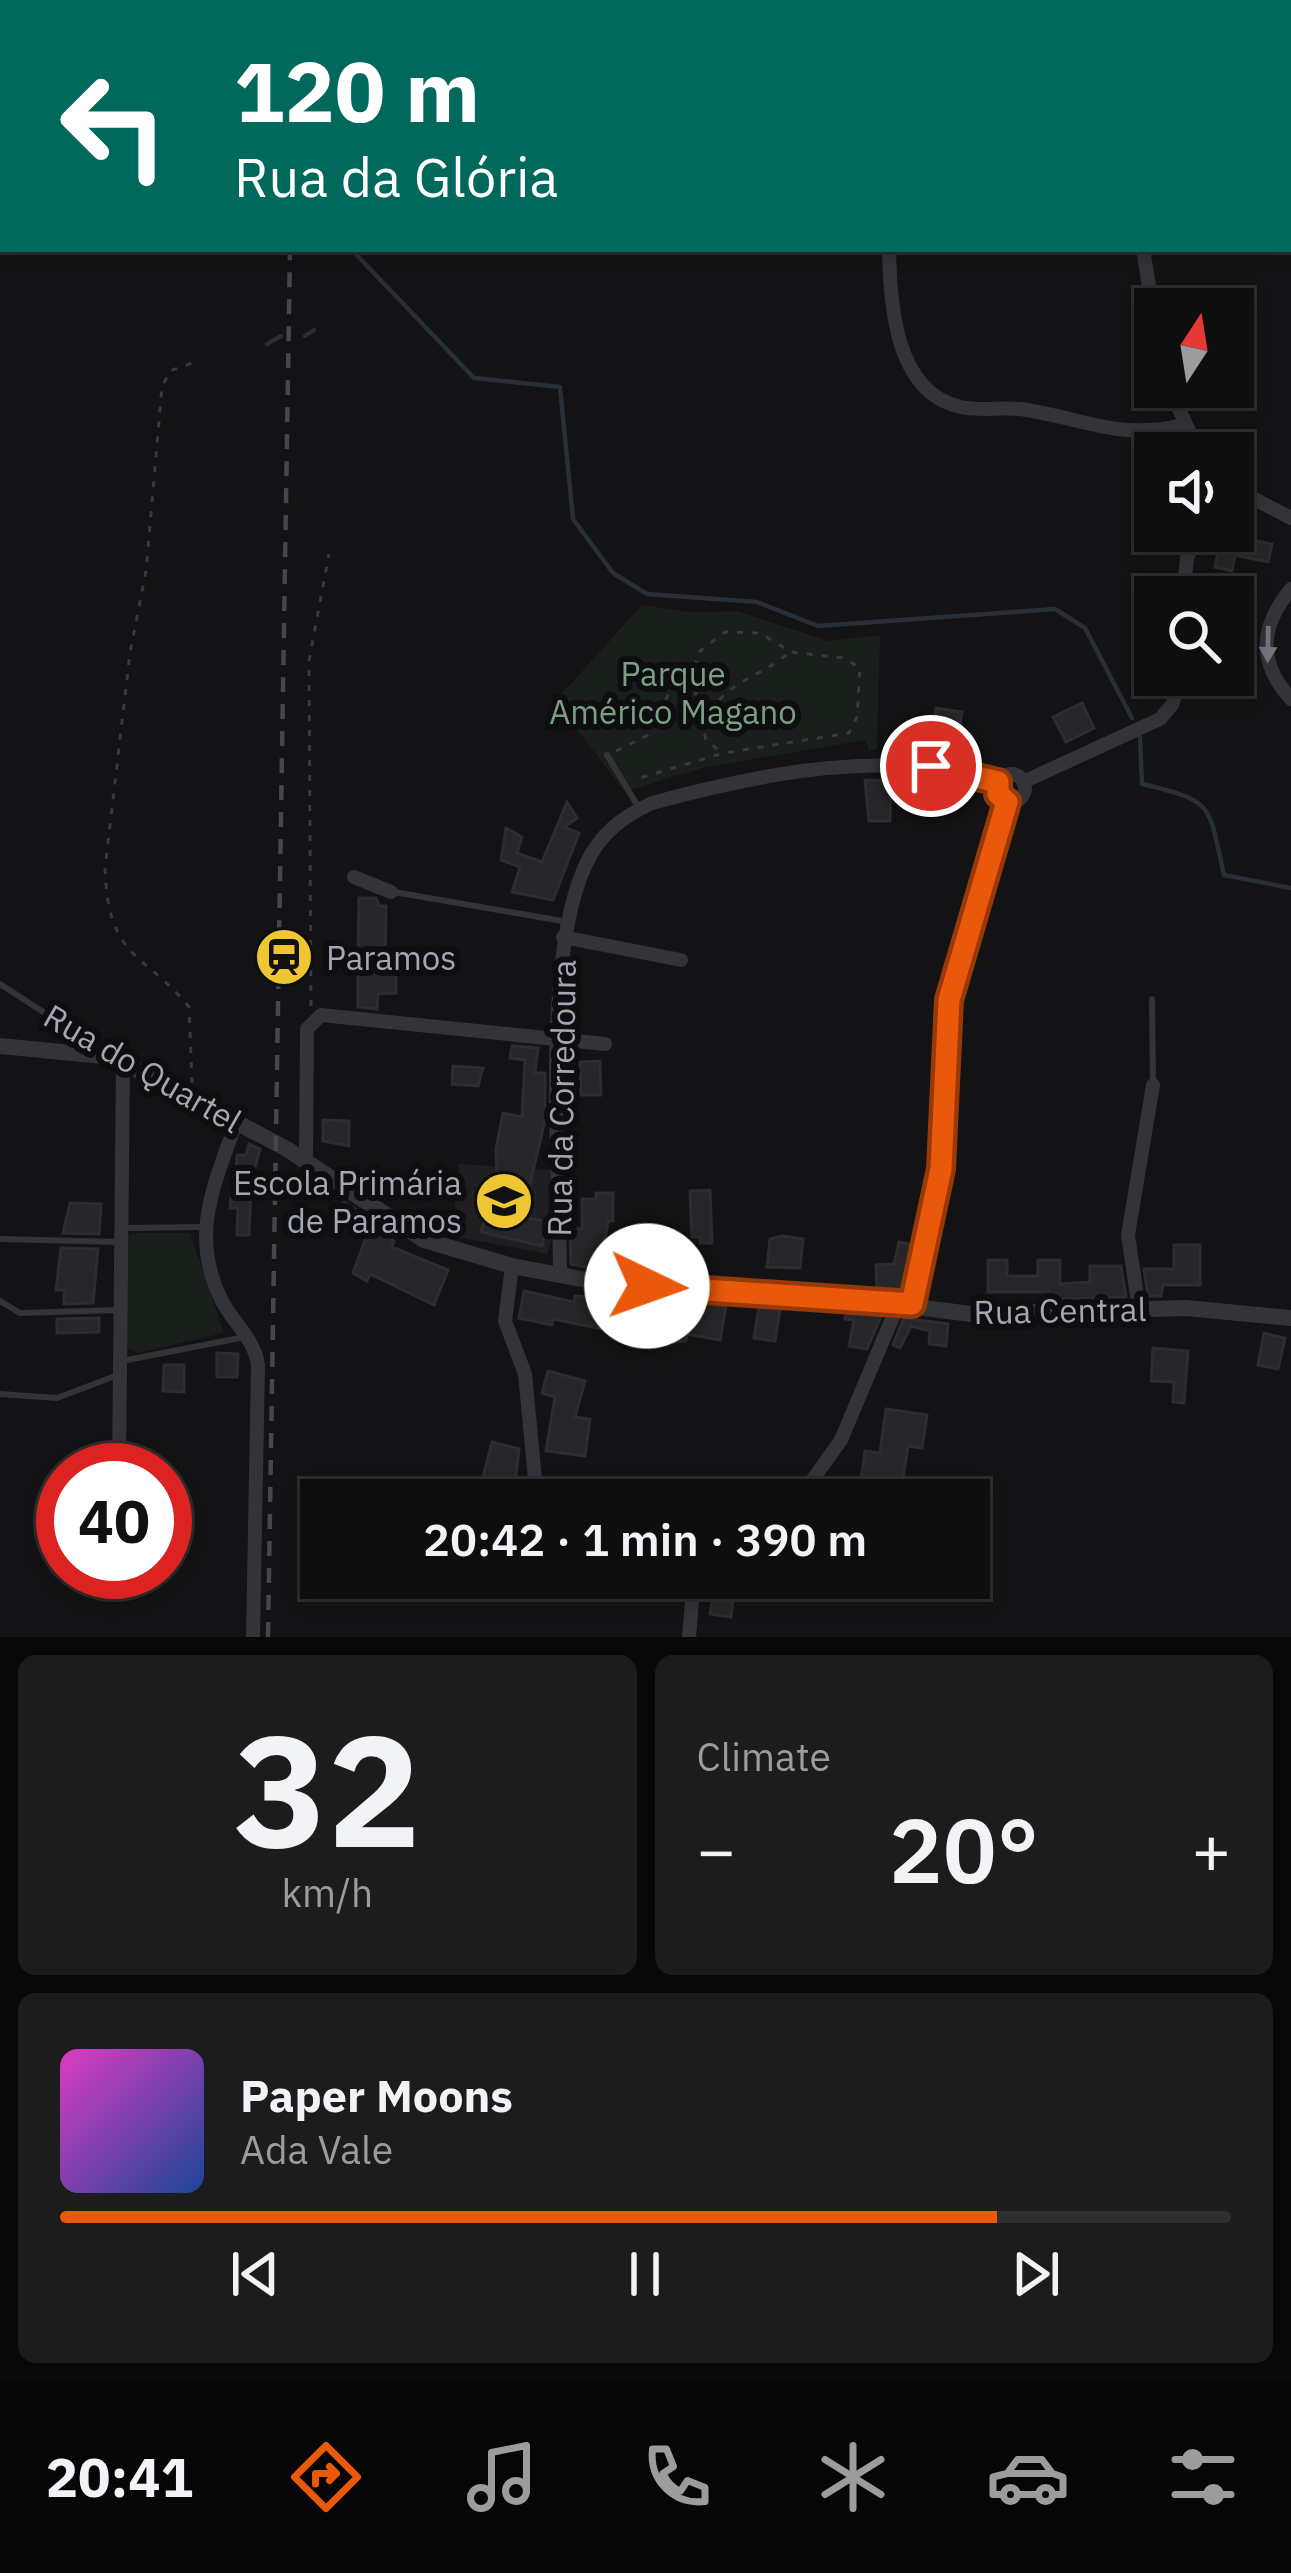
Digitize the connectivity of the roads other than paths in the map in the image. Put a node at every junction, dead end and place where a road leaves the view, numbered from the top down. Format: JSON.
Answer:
{"nodes":[{"id":1,"x":889,"y":252,"type":"edge"},
{"id":2,"x":1143,"y":252,"type":"edge"},
{"id":3,"x":1149,"y":288,"type":"edge"},
{"id":4,"x":1177,"y":408,"type":"edge"},
{"id":5,"x":1183,"y":425,"type":"junction"},
{"id":6,"x":1187,"y":432,"type":"edge"},
{"id":7,"x":1254,"y":499,"type":"edge"},
{"id":8,"x":1291,"y":518,"type":"edge"},
{"id":9,"x":1291,"y":589,"type":"edge"},
{"id":10,"x":1172,"y":696,"type":"edge"},
{"id":11,"x":1291,"y":699,"type":"edge"},
{"id":12,"x":607,"y":754,"type":"road end"},
{"id":13,"x":998,"y":782,"type":"junction"},
{"id":14,"x":1023,"y":782,"type":"junction"},
{"id":15,"x":1007,"y":802,"type":"junction"},
{"id":16,"x":640,"y":809,"type":"junction"},
{"id":17,"x":353,"y":878,"type":"dead end"},
{"id":18,"x":392,"y":892,"type":"joint"},
{"id":19,"x":565,"y":930,"type":"junction"},
{"id":20,"x":681,"y":960,"type":"dead end"},
{"id":21,"x":0,"y":985,"type":"edge"},
{"id":22,"x":1152,"y":999,"type":"dead end"},
{"id":23,"x":560,"y":1039,"type":"junction"},
{"id":24,"x":605,"y":1044,"type":"dead end"},
{"id":25,"x":0,"y":1046,"type":"edge"},
{"id":26,"x":118,"y":1060,"type":"junction"},
{"id":27,"x":151,"y":1077,"type":"junction"},
{"id":28,"x":1154,"y":1084,"type":"joint"},
{"id":29,"x":126,"y":1098,"type":"junction"},
{"id":30,"x":236,"y":1123,"type":"junction"},
{"id":31,"x":287,"y":1149,"type":"joint"},
{"id":32,"x":306,"y":1160,"type":"junction"},
{"id":33,"x":203,"y":1227,"type":"junction"},
{"id":34,"x":121,"y":1236,"type":"junction"},
{"id":35,"x":0,"y":1239,"type":"edge"},
{"id":36,"x":512,"y":1266,"type":"junction"},
{"id":37,"x":560,"y":1276,"type":"junction"},
{"id":38,"x":0,"y":1301,"type":"edge"},
{"id":39,"x":904,"y":1306,"type":"junction"},
{"id":40,"x":1138,"y":1309,"type":"junction"},
{"id":41,"x":119,"y":1310,"type":"junction"},
{"id":42,"x":1291,"y":1318,"type":"edge"},
{"id":43,"x":248,"y":1336,"type":"junction"},
{"id":44,"x":119,"y":1368,"type":"junction"},
{"id":45,"x":0,"y":1394,"type":"edge"},
{"id":46,"x":119,"y":1443,"type":"edge"},
{"id":47,"x":536,"y":1479,"type":"edge"},
{"id":48,"x":813,"y":1479,"type":"edge"},
{"id":49,"x":692,"y":1599,"type":"edge"},
{"id":50,"x":253,"y":1637,"type":"edge"},
{"id":51,"x":689,"y":1637,"type":"edge"}],
"edges":[{"from":1,"to":5,"type":"street"},
{"from":2,"to":3,"type":"street"},
{"from":4,"to":5,"type":"street"},
{"from":5,"to":6,"type":"street"},
{"from":7,"to":8,"type":"street"},
{"from":9,"to":11,"type":"street","one_way":true},
{"from":10,"to":14,"type":"street"},
{"from":12,"to":16,"type":"lane"},
{"from":13,"to":14,"type":"street"},
{"from":13,"to":15,"type":"street"},
{"from":13,"to":16,"type":"street","name":"Rua da Corredoura"},
{"from":14,"to":15,"type":"street"},
{"from":15,"to":39,"type":"street"},
{"from":16,"to":19,"type":"street","name":"Rua da Corredoura"},
{"from":17,"to":18,"type":"street"},
{"from":18,"to":19,"type":"lane"},
{"from":19,"to":20,"type":"street"},
{"from":19,"to":23,"type":"street","name":"Rua da Corredoura"},
{"from":21,"to":26,"type":"lane","name":"Rua do Quartel"},
{"from":22,"to":28,"type":"lane"},
{"from":23,"to":24,"type":"street"},
{"from":23,"to":32,"type":"street"},
{"from":23,"to":37,"type":"street","name":"Rua da Corredoura"},
{"from":25,"to":26,"type":"street"},
{"from":26,"to":27,"type":"street","name":"Rua do Quartel"},
{"from":26,"to":29,"type":"street"},
{"from":27,"to":29,"type":"street"},
{"from":27,"to":30,"type":"street","name":"Rua do Quartel"},
{"from":28,"to":40,"type":"street"},
{"from":29,"to":34,"type":"street"},
{"from":30,"to":31,"type":"street","name":"Rua do Quartel"},
{"from":30,"to":33,"type":"street"},
{"from":31,"to":32,"type":"street","name":"Rua Central"},
{"from":32,"to":36,"type":"street","name":"Rua Central"},
{"from":33,"to":34,"type":"lane"},
{"from":33,"to":43,"type":"street"},
{"from":34,"to":35,"type":"lane"},
{"from":34,"to":41,"type":"street"},
{"from":36,"to":37,"type":"street","name":"Rua Central"},
{"from":36,"to":47,"type":"street"},
{"from":37,"to":39,"type":"street","name":"Rua Central"},
{"from":38,"to":41,"type":"lane"},
{"from":39,"to":40,"type":"street","name":"Rua Central"},
{"from":39,"to":48,"type":"street"},
{"from":40,"to":42,"type":"street","name":"Rua Central"},
{"from":41,"to":44,"type":"street"},
{"from":43,"to":44,"type":"lane"},
{"from":43,"to":50,"type":"street"},
{"from":44,"to":45,"type":"lane"},
{"from":44,"to":46,"type":"street"},
{"from":49,"to":51,"type":"street"}]}
